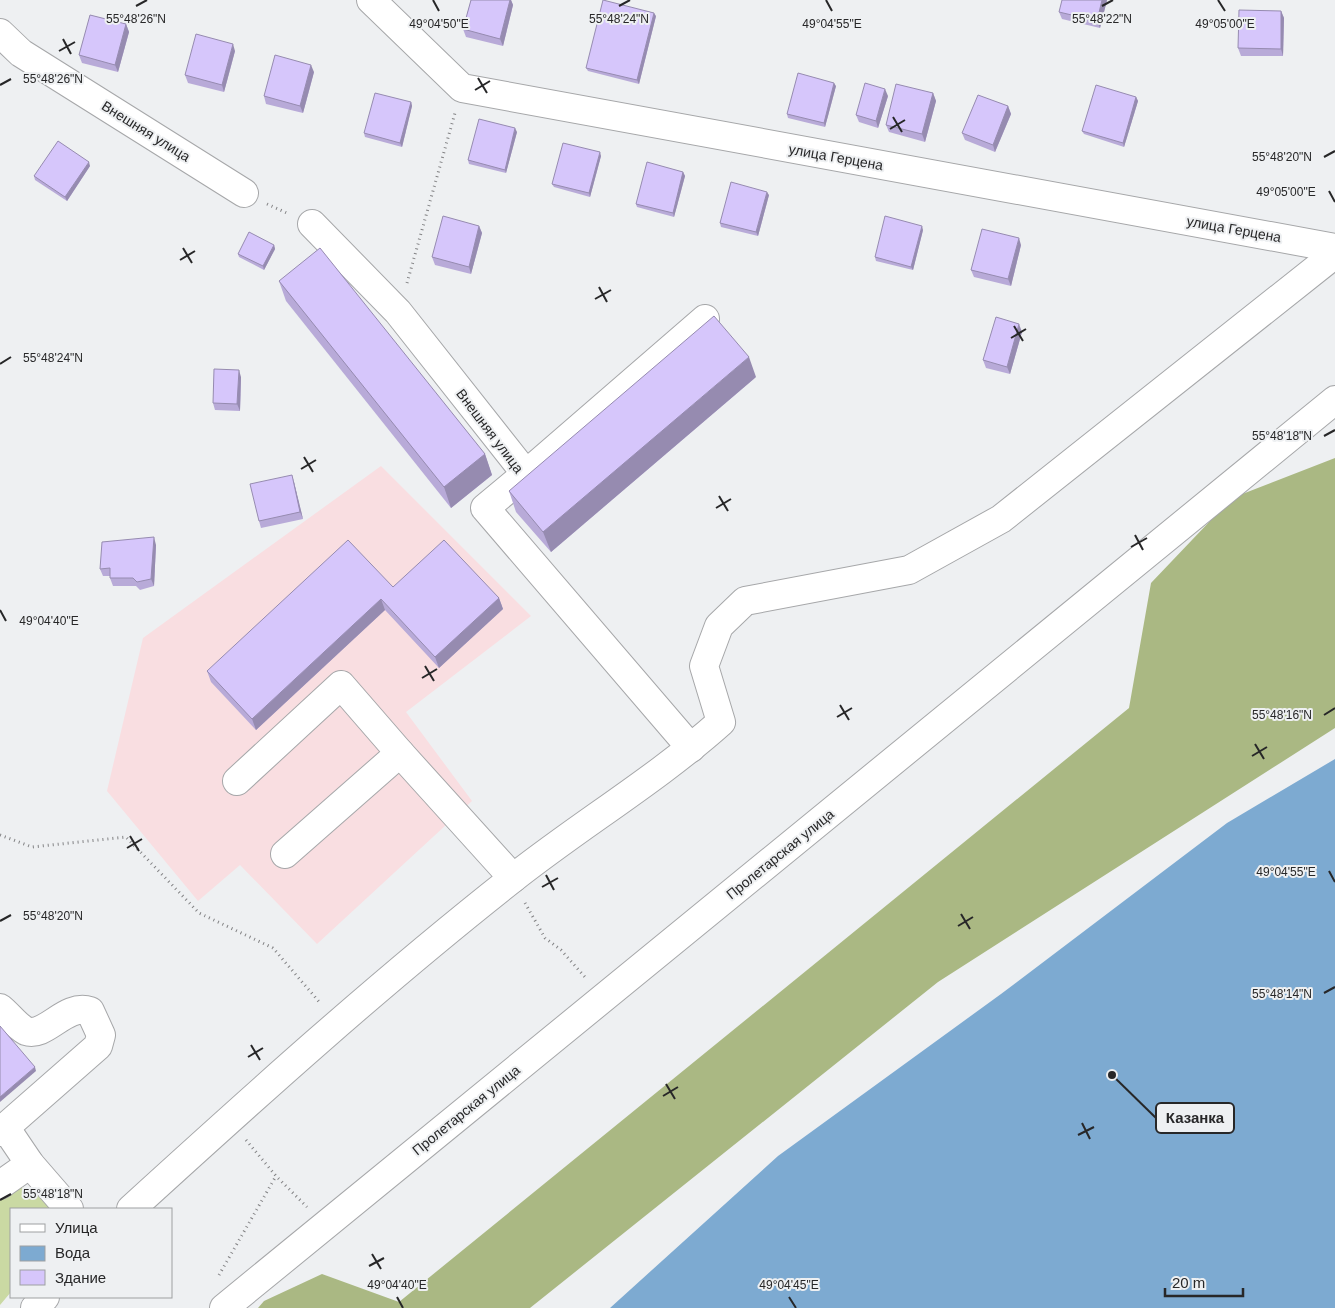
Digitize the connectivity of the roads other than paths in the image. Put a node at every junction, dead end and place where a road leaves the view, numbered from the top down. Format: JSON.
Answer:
{"nodes":[{"id":1,"x":371,"y":0,"type":"edge"},
{"id":2,"x":0,"y":32,"type":"edge"},
{"id":3,"x":244,"y":193,"type":"road end"},
{"id":4,"x":312,"y":224,"type":"road end"},
{"id":5,"x":1335,"y":248,"type":"edge"},
{"id":6,"x":1335,"y":254,"type":"edge"},
{"id":7,"x":705,"y":319,"type":"dead end"},
{"id":8,"x":1335,"y":400,"type":"edge"},
{"id":9,"x":526,"y":474,"type":"junction"},
{"id":10,"x":691,"y":748,"type":"junction"},
{"id":11,"x":400,"y":753,"type":"junction"},
{"id":12,"x":237,"y":781,"type":"dead end"},
{"id":13,"x":285,"y":854,"type":"dead end"},
{"id":14,"x":513,"y":878,"type":"junction"},
{"id":15,"x":0,"y":1008,"type":"edge"},
{"id":16,"x":3,"y":1130,"type":"edge"},
{"id":17,"x":30,"y":1164,"type":"junction"},
{"id":18,"x":0,"y":1185,"type":"edge"},
{"id":19,"x":68,"y":1208,"type":"edge"},
{"id":20,"x":132,"y":1208,"type":"edge"},
{"id":21,"x":45,"y":1298,"type":"edge"},
{"id":22,"x":35,"y":1308,"type":"edge"},
{"id":23,"x":224,"y":1308,"type":"edge"}],
"edges":[{"from":1,"to":5,"type":"street","name":"улица Герцена"},
{"from":2,"to":3,"type":"street","name":"Внешняя улица"},
{"from":4,"to":9,"type":"street","name":"Внешняя улица"},
{"from":6,"to":10,"type":"street"},
{"from":7,"to":9,"type":"street"},
{"from":8,"to":23,"type":"street","name":"Пролетарская улица"},
{"from":9,"to":10,"type":"street","name":"Внешняя улица"},
{"from":10,"to":14,"type":"street"},
{"from":11,"to":12,"type":"street"},
{"from":11,"to":13,"type":"street"},
{"from":11,"to":14,"type":"street"},
{"from":14,"to":20,"type":"street"},
{"from":15,"to":16,"type":"street"},
{"from":16,"to":17,"type":"street"},
{"from":17,"to":18,"type":"street"},
{"from":17,"to":19,"type":"street"},
{"from":21,"to":22,"type":"street"}]}
